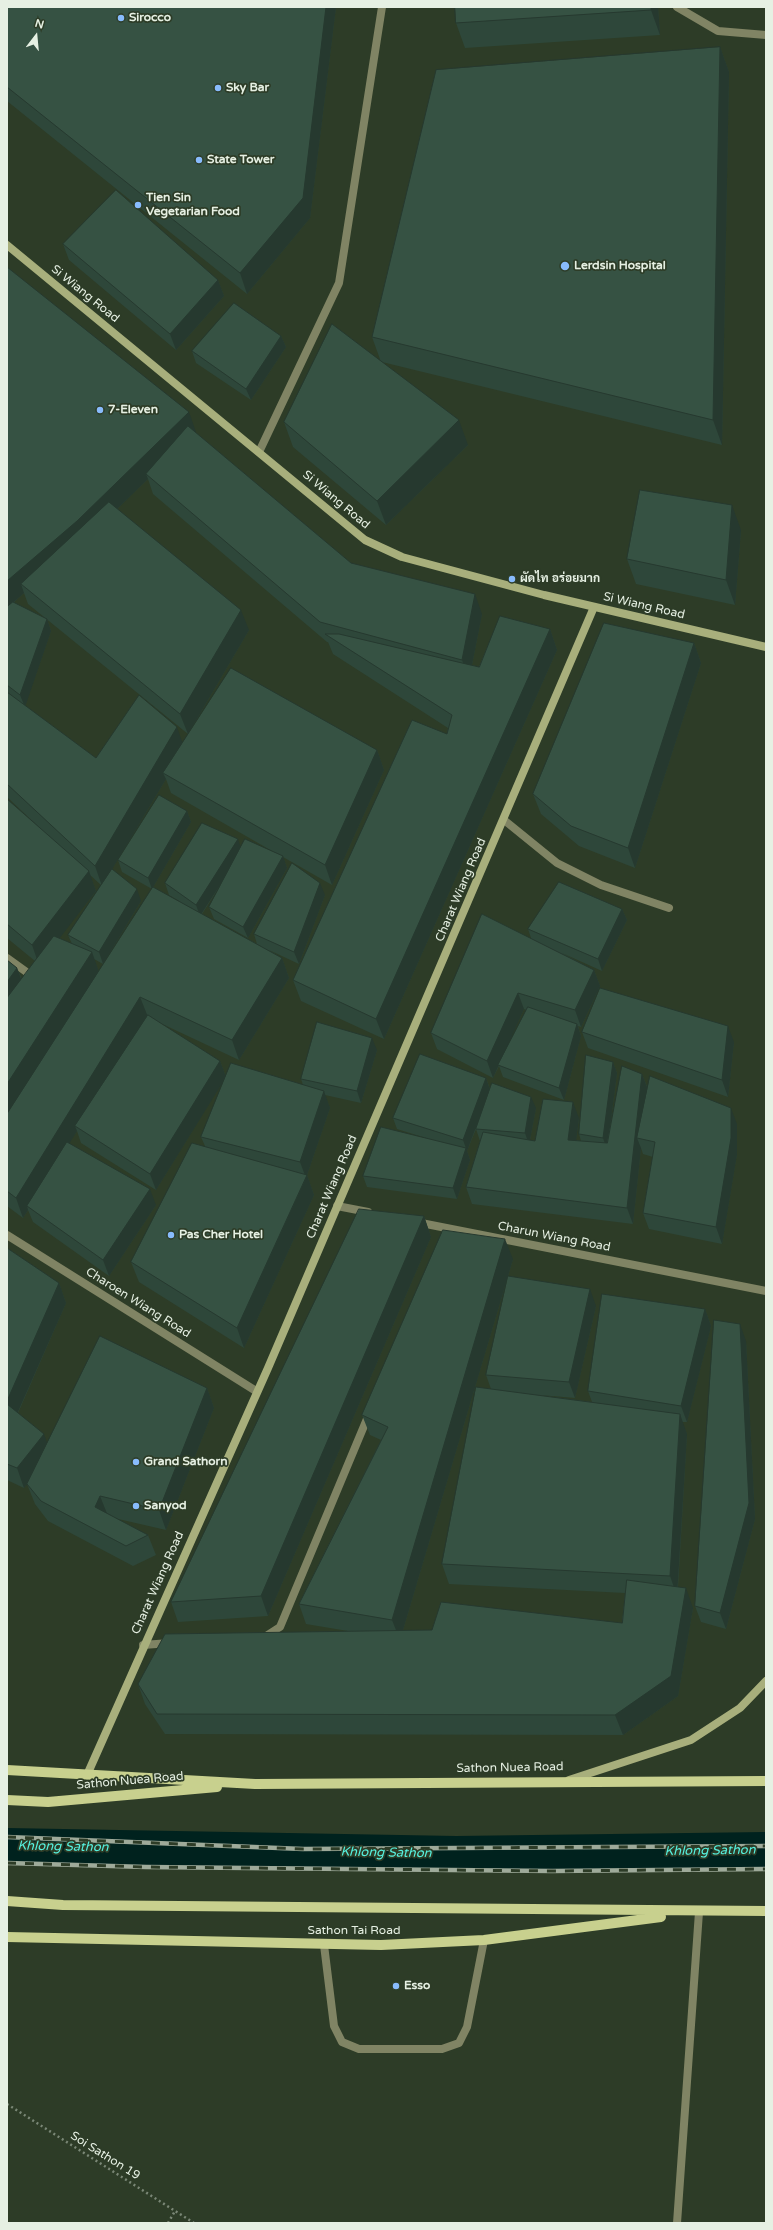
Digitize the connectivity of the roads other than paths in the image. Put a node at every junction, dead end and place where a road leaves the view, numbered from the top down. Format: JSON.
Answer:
{"nodes":[{"id":1,"x":382,"y":7,"type":"edge"},
{"id":2,"x":677,"y":7,"type":"edge"},
{"id":3,"x":766,"y":35,"type":"edge"},
{"id":4,"x":7,"y":245,"type":"edge"},
{"id":5,"x":259,"y":452,"type":"junction"},
{"id":6,"x":594,"y":607,"type":"junction"},
{"id":7,"x":766,"y":647,"type":"edge"},
{"id":8,"x":504,"y":820,"type":"junction"},
{"id":9,"x":668,"y":908,"type":"dead end"},
{"id":10,"x":7,"y":958,"type":"edge"},
{"id":11,"x":32,"y":976,"type":"edge"},
{"id":12,"x":337,"y":1206,"type":"junction"},
{"id":13,"x":376,"y":1214,"type":"edge"},
{"id":14,"x":407,"y":1220,"type":"edge"},
{"id":15,"x":7,"y":1235,"type":"edge"},
{"id":16,"x":766,"y":1291,"type":"edge"},
{"id":17,"x":256,"y":1391,"type":"junction"},
{"id":18,"x":371,"y":1409,"type":"edge"},
{"id":19,"x":260,"y":1636,"type":"edge"},
{"id":20,"x":180,"y":1642,"type":"edge"},
{"id":21,"x":143,"y":1645,"type":"junction"},
{"id":22,"x":766,"y":1681,"type":"edge"},
{"id":23,"x":7,"y":1770,"type":"edge"},
{"id":24,"x":87,"y":1775,"type":"junction"},
{"id":25,"x":566,"y":1781,"type":"junction"},
{"id":26,"x":766,"y":1781,"type":"edge"},
{"id":27,"x":255,"y":1784,"type":"junction"},
{"id":28,"x":7,"y":1800,"type":"edge"},
{"id":29,"x":7,"y":1901,"type":"edge"},
{"id":30,"x":766,"y":1911,"type":"edge"},
{"id":31,"x":699,"y":1912,"type":"junction"},
{"id":32,"x":7,"y":1937,"type":"edge"},
{"id":33,"x":484,"y":1940,"type":"junction"},
{"id":34,"x":324,"y":1944,"type":"junction"},
{"id":35,"x":677,"y":2223,"type":"edge"}],
"edges":[{"from":1,"to":5,"type":"street"},
{"from":2,"to":3,"type":"street"},
{"from":4,"to":5,"type":"street","name":"Si Wiang Road"},
{"from":5,"to":6,"type":"street","name":"Si Wiang Road"},
{"from":6,"to":7,"type":"street","name":"Si Wiang Road"},
{"from":6,"to":8,"type":"street","name":"Charat Wiang Road"},
{"from":8,"to":9,"type":"street"},
{"from":8,"to":12,"type":"street","name":"Charat Wiang Road"},
{"from":10,"to":11,"type":"street"},
{"from":12,"to":13,"type":"street"},
{"from":12,"to":17,"type":"street","name":"Charat Wiang Road"},
{"from":14,"to":16,"type":"street","name":"Charun Wiang Road"},
{"from":15,"to":17,"type":"street","name":"Charoen Wiang Road"},
{"from":17,"to":21,"type":"street","name":"Charat Wiang Road"},
{"from":18,"to":19,"type":"street"},
{"from":20,"to":21,"type":"street"},
{"from":21,"to":24,"type":"street","name":"Charat Wiang Road"},
{"from":22,"to":25,"type":"street"},
{"from":23,"to":24,"type":"main road","name":"Sathon Nuea Road"},
{"from":24,"to":27,"type":"main road","name":"Sathon Nuea Road"},
{"from":25,"to":26,"type":"main road","name":"Sathon Nuea Road"},
{"from":25,"to":27,"type":"main road","name":"Sathon Nuea Road"},
{"from":27,"to":28,"type":"main road","name":"Sathon Nuea Road"},
{"from":29,"to":31,"type":"main road","name":"Sathon Tai Road"},
{"from":30,"to":31,"type":"main road","name":"Sathon Tai Road"},
{"from":31,"to":33,"type":"main road","name":"Sathon Tai Road"},
{"from":31,"to":35,"type":"street"},
{"from":32,"to":34,"type":"main road","name":"Sathon Tai Road"},
{"from":33,"to":34,"type":"main road","name":"Sathon Tai Road"},
{"from":33,"to":34,"type":"street"}]}
